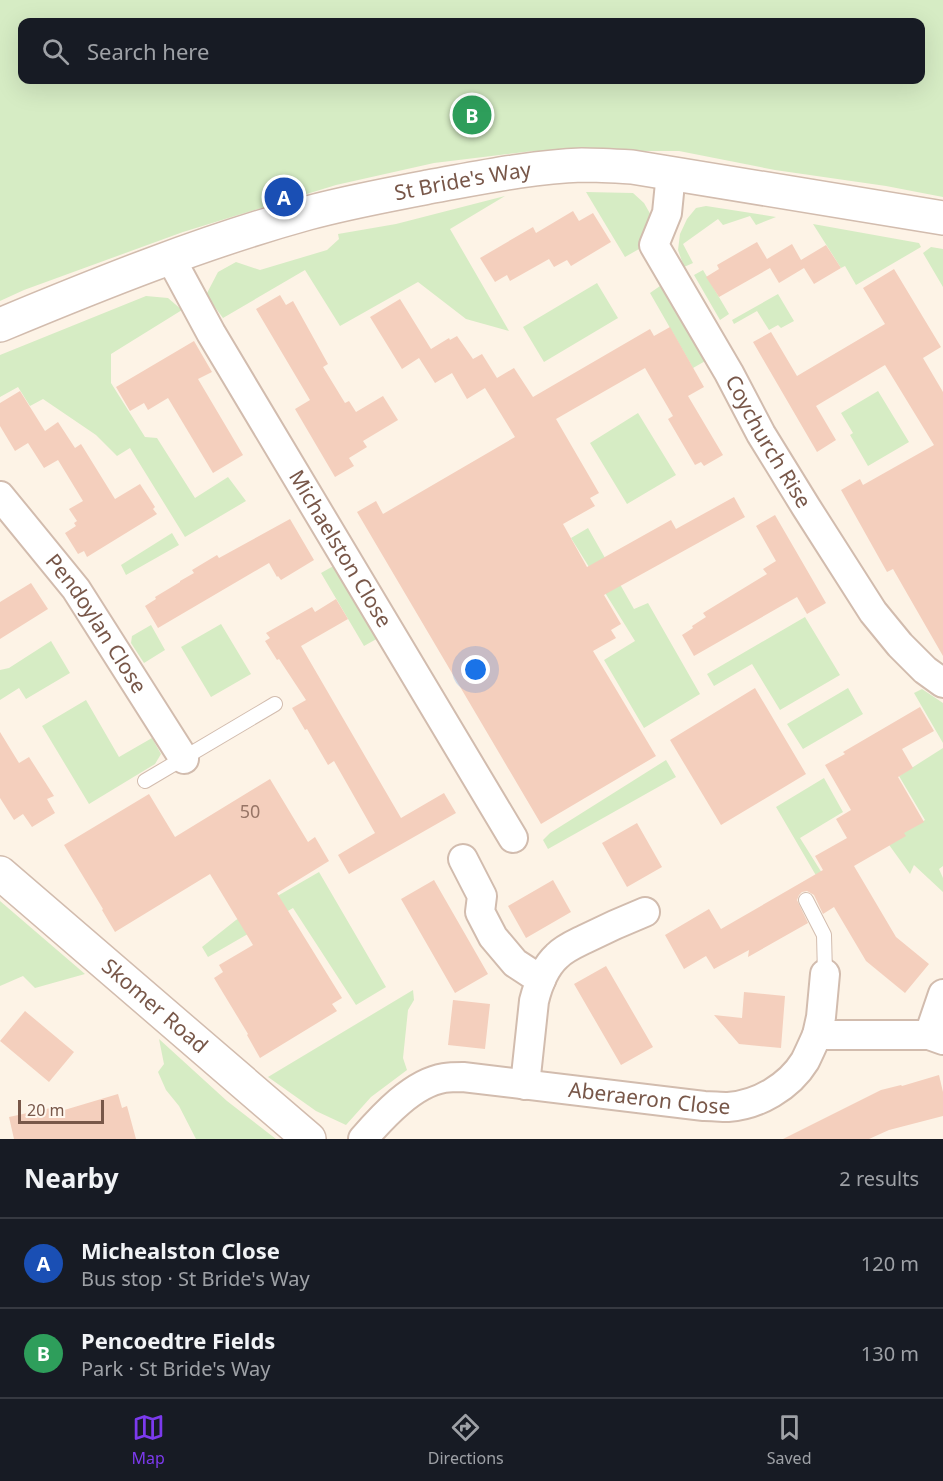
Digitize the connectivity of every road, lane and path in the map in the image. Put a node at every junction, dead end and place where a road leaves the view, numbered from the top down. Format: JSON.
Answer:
{"nodes":[{"id":1,"x":671,"y":173,"type":"junction"},
{"id":2,"x":943,"y":218,"type":"edge"},
{"id":3,"x":170,"y":257,"type":"junction"},
{"id":4,"x":0,"y":325,"type":"edge"},
{"id":5,"x":0,"y":496,"type":"edge"},
{"id":6,"x":943,"y":683,"type":"edge"},
{"id":7,"x":274,"y":704,"type":"dead end"},
{"id":8,"x":184,"y":759,"type":"junction"},
{"id":9,"x":145,"y":781,"type":"dead end"},
{"id":10,"x":513,"y":838,"type":"dead end"},
{"id":11,"x":463,"y":859,"type":"dead end"},
{"id":12,"x":0,"y":873,"type":"edge"},
{"id":13,"x":806,"y":900,"type":"dead end"},
{"id":14,"x":645,"y":912,"type":"dead end"},
{"id":15,"x":825,"y":974,"type":"joint"},
{"id":16,"x":541,"y":980,"type":"junction"},
{"id":17,"x":943,"y":994,"type":"edge"},
{"id":18,"x":817,"y":1035,"type":"junction"},
{"id":19,"x":936,"y":1037,"type":"edge"},
{"id":20,"x":525,"y":1085,"type":"junction"},
{"id":21,"x":309,"y":1139,"type":"edge"},
{"id":22,"x":363,"y":1139,"type":"edge"}],
"edges":[{"from":1,"to":2,"type":"street","name":"St Bride's Way"},
{"from":1,"to":3,"type":"street","name":"St Bride's Way"},
{"from":1,"to":6,"type":"street","name":"Coychurch Rise"},
{"from":3,"to":4,"type":"street","name":"St Bride's Way"},
{"from":3,"to":10,"type":"street","name":"Michaelston Close"},
{"from":5,"to":8,"type":"street","name":"Pendoylan Close"},
{"from":7,"to":8,"type":"lane"},
{"from":8,"to":9,"type":"lane"},
{"from":11,"to":16,"type":"street"},
{"from":12,"to":21,"type":"street","name":"Skomer Road"},
{"from":13,"to":15,"type":"lane"},
{"from":14,"to":16,"type":"street"},
{"from":15,"to":18,"type":"street","name":"Aberaeron Close"},
{"from":16,"to":20,"type":"street"},
{"from":17,"to":19,"type":"street"},
{"from":18,"to":19,"type":"street"},
{"from":18,"to":20,"type":"street","name":"Aberaeron Close"},
{"from":20,"to":22,"type":"street","name":"Aberaeron Close"}]}
